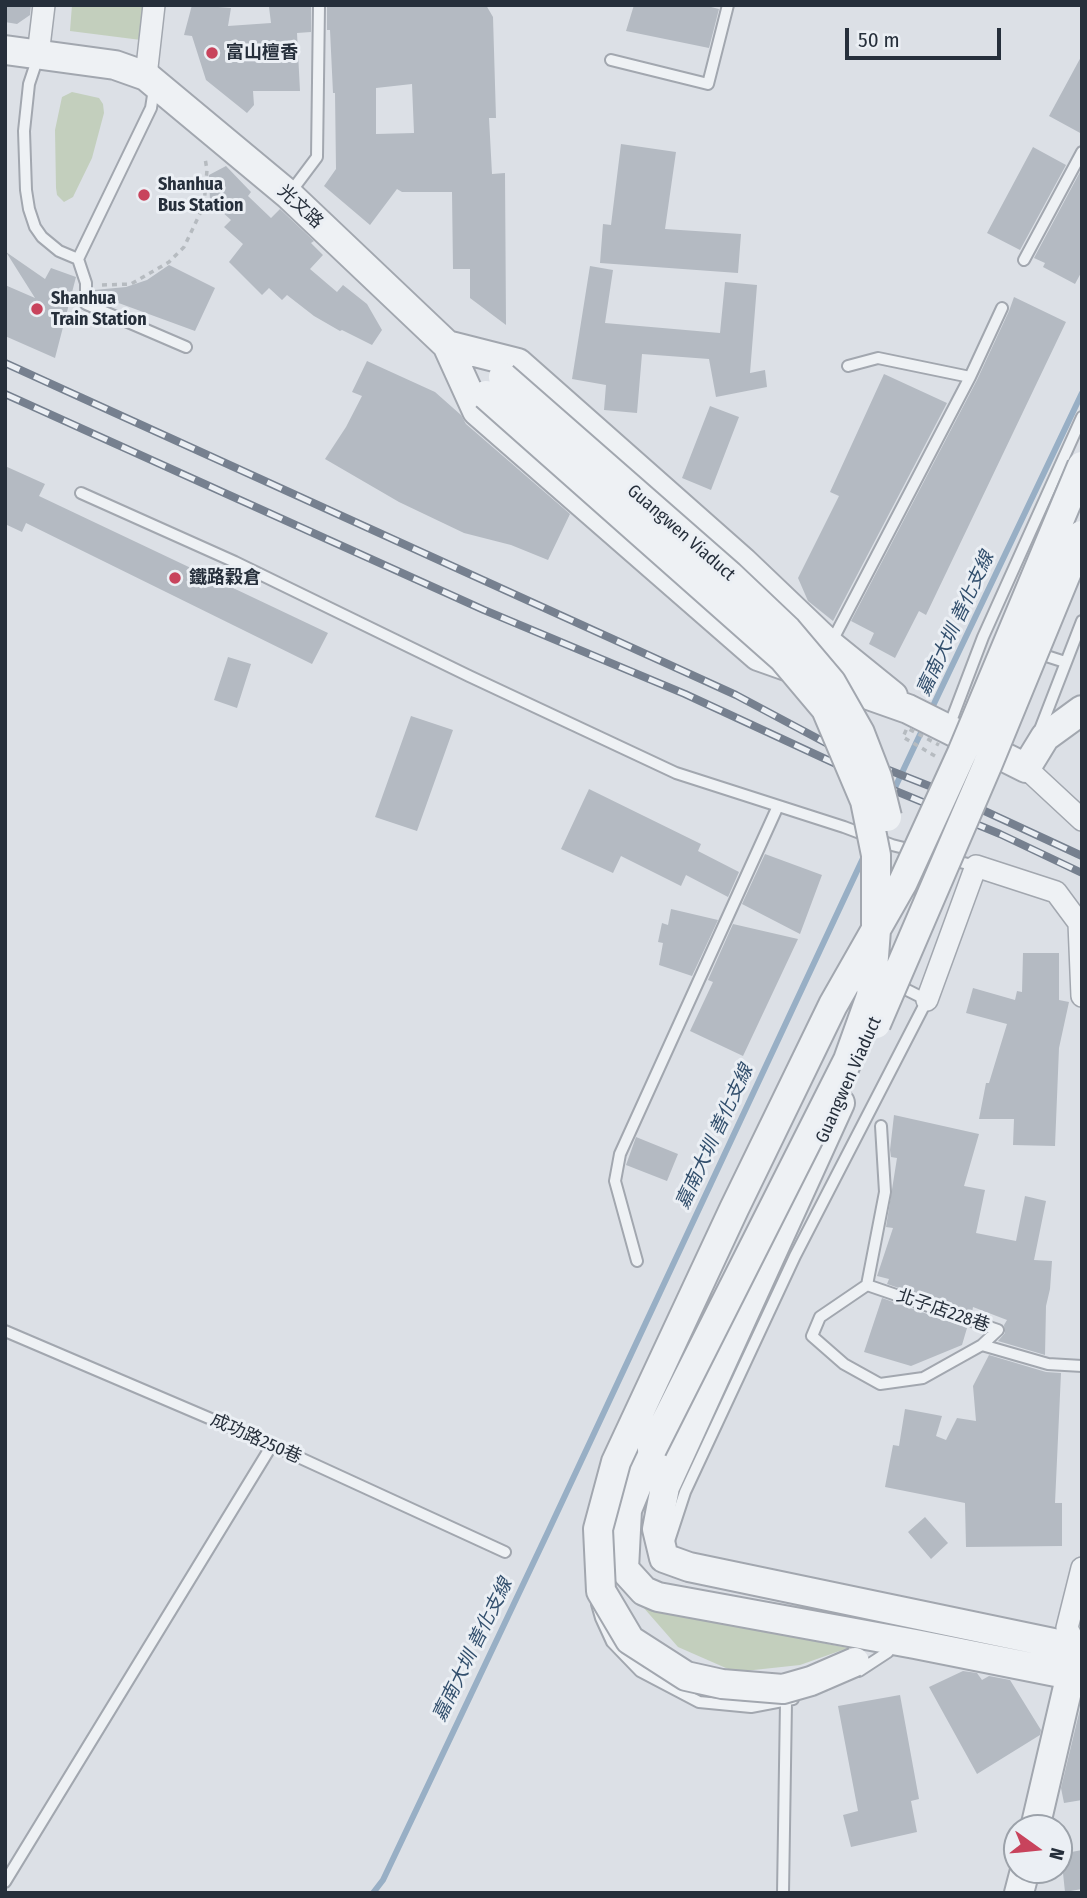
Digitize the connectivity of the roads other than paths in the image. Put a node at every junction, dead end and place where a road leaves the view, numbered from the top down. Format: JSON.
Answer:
{"nodes":[{"id":1,"x":44,"y":5,"type":"edge"},
{"id":2,"x":154,"y":5,"type":"edge"},
{"id":3,"x":319,"y":5,"type":"edge"},
{"id":4,"x":728,"y":5,"type":"edge"},
{"id":5,"x":5,"y":50,"type":"edge"},
{"id":6,"x":38,"y":55,"type":"junction"},
{"id":7,"x":611,"y":60,"type":"dead end"},
{"id":8,"x":146,"y":76,"type":"junction"},
{"id":9,"x":1082,"y":152,"type":"edge"},
{"id":10,"x":289,"y":195,"type":"junction"},
{"id":11,"x":78,"y":259,"type":"junction"},
{"id":12,"x":1024,"y":260,"type":"dead end"},
{"id":13,"x":1002,"y":308,"type":"dead end"},
{"id":14,"x":447,"y":345,"type":"junction"},
{"id":15,"x":186,"y":347,"type":"dead end"},
{"id":16,"x":848,"y":366,"type":"dead end"},
{"id":17,"x":970,"y":377,"type":"junction"},
{"id":18,"x":494,"y":386,"type":"junction"},
{"id":19,"x":1082,"y":417,"type":"edge"},
{"id":20,"x":1082,"y":466,"type":"edge"},
{"id":21,"x":81,"y":493,"type":"dead end"},
{"id":22,"x":1082,"y":535,"type":"edge"},
{"id":23,"x":1082,"y":621,"type":"edge"},
{"id":24,"x":983,"y":637,"type":"junction"},
{"id":25,"x":830,"y":645,"type":"junction"},
{"id":26,"x":1065,"y":662,"type":"junction"},
{"id":27,"x":819,"y":677,"type":"junction"},
{"id":28,"x":908,"y":709,"type":"junction"},
{"id":29,"x":1082,"y":710,"type":"edge"},
{"id":30,"x":948,"y":730,"type":"junction"},
{"id":31,"x":1026,"y":768,"type":"junction"},
{"id":32,"x":778,"y":806,"type":"junction"},
{"id":33,"x":1082,"y":820,"type":"edge"},
{"id":34,"x":976,"y":866,"type":"junction"},
{"id":35,"x":1080,"y":923,"type":"edge"},
{"id":36,"x":838,"y":970,"type":"dead end"},
{"id":37,"x":833,"y":981,"type":"dead end"},
{"id":38,"x":1082,"y":996,"type":"edge"},
{"id":39,"x":927,"y":1000,"type":"junction"},
{"id":40,"x":816,"y":1014,"type":"dead end"},
{"id":41,"x":872,"y":1034,"type":"junction"},
{"id":42,"x":787,"y":1073,"type":"dead end"},
{"id":43,"x":881,"y":1126,"type":"dead end"},
{"id":44,"x":637,"y":1261,"type":"dead end"},
{"id":45,"x":867,"y":1285,"type":"junction"},
{"id":46,"x":5,"y":1331,"type":"edge"},
{"id":47,"x":982,"y":1345,"type":"junction"},
{"id":48,"x":1082,"y":1366,"type":"edge"},
{"id":49,"x":272,"y":1445,"type":"junction"},
{"id":50,"x":627,"y":1510,"type":"junction"},
{"id":51,"x":505,"y":1552,"type":"dead end"},
{"id":52,"x":664,"y":1558,"type":"junction"},
{"id":53,"x":1082,"y":1568,"type":"edge"},
{"id":54,"x":594,"y":1593,"type":"junction"},
{"id":55,"x":915,"y":1644,"type":"junction"},
{"id":56,"x":1074,"y":1644,"type":"edge"},
{"id":57,"x":887,"y":1653,"type":"junction"},
{"id":58,"x":786,"y":1702,"type":"junction"},
{"id":59,"x":1038,"y":1814,"type":"edge"},
{"id":60,"x":5,"y":1882,"type":"edge"},
{"id":61,"x":783,"y":1893,"type":"edge"}],
"edges":[{"from":1,"to":6,"type":"street"},
{"from":2,"to":8,"type":"street"},
{"from":3,"to":10,"type":"lane"},
{"from":4,"to":7,"type":"lane"},
{"from":5,"to":6,"type":"street"},
{"from":6,"to":8,"type":"street"},
{"from":6,"to":11,"type":"lane"},
{"from":8,"to":10,"type":"street","name":"光文路"},
{"from":8,"to":11,"type":"lane"},
{"from":9,"to":12,"type":"lane"},
{"from":10,"to":14,"type":"street","name":"光文路"},
{"from":11,"to":15,"type":"lane"},
{"from":13,"to":17,"type":"lane"},
{"from":14,"to":18,"type":"street"},
{"from":14,"to":25,"type":"street"},
{"from":14,"to":27,"type":"street"},
{"from":16,"to":17,"type":"lane"},
{"from":17,"to":25,"type":"lane"},
{"from":18,"to":41,"type":"street","name":"Guangwen Viaduct","bridge":true},
{"from":18,"to":50,"type":"street","name":"Guangwen Viaduct","bridge":true},
{"from":19,"to":24,"type":"lane"},
{"from":20,"to":57,"type":"street","bridge":true},
{"from":21,"to":32,"type":"lane"},
{"from":22,"to":41,"type":"street","bridge":true},
{"from":23,"to":26,"type":"lane"},
{"from":24,"to":26,"type":"lane"},
{"from":24,"to":30,"type":"lane"},
{"from":25,"to":27,"type":"street"},
{"from":25,"to":28,"type":"street"},
{"from":26,"to":31,"type":"lane"},
{"from":27,"to":28,"type":"street"},
{"from":28,"to":30,"type":"street"},
{"from":29,"to":31,"type":"street"},
{"from":30,"to":31,"type":"street"},
{"from":31,"to":33,"type":"street"},
{"from":32,"to":34,"type":"lane"},
{"from":32,"to":44,"type":"lane"},
{"from":34,"to":35,"type":"street"},
{"from":34,"to":39,"type":"street"},
{"from":35,"to":38,"type":"street"},
{"from":36,"to":39,"type":"lane"},
{"from":37,"to":40,"type":"lane"},
{"from":39,"to":52,"type":"lane"},
{"from":41,"to":52,"type":"street","name":"Guangwen Viaduct"},
{"from":42,"to":54,"type":"lane"},
{"from":43,"to":45,"type":"lane"},
{"from":45,"to":47,"type":"lane","name":"北子店228巷"},
{"from":45,"to":47,"type":"lane","name":"北子店228巷"},
{"from":46,"to":49,"type":"lane","name":"成功路250巷"},
{"from":47,"to":48,"type":"lane","name":"北子店228巷"},
{"from":49,"to":51,"type":"lane","name":"成功路250巷"},
{"from":49,"to":60,"type":"lane"},
{"from":50,"to":54,"type":"lane"},
{"from":50,"to":55,"type":"street","name":"Guangwen Viaduct"},
{"from":52,"to":56,"type":"street"},
{"from":53,"to":56,"type":"street"},
{"from":54,"to":58,"type":"lane"},
{"from":55,"to":56,"type":"street","name":"Guangwen Viaduct"},
{"from":55,"to":57,"type":"street"},
{"from":56,"to":59,"type":"street"},
{"from":57,"to":58,"type":"lane"},
{"from":58,"to":61,"type":"lane"}]}
